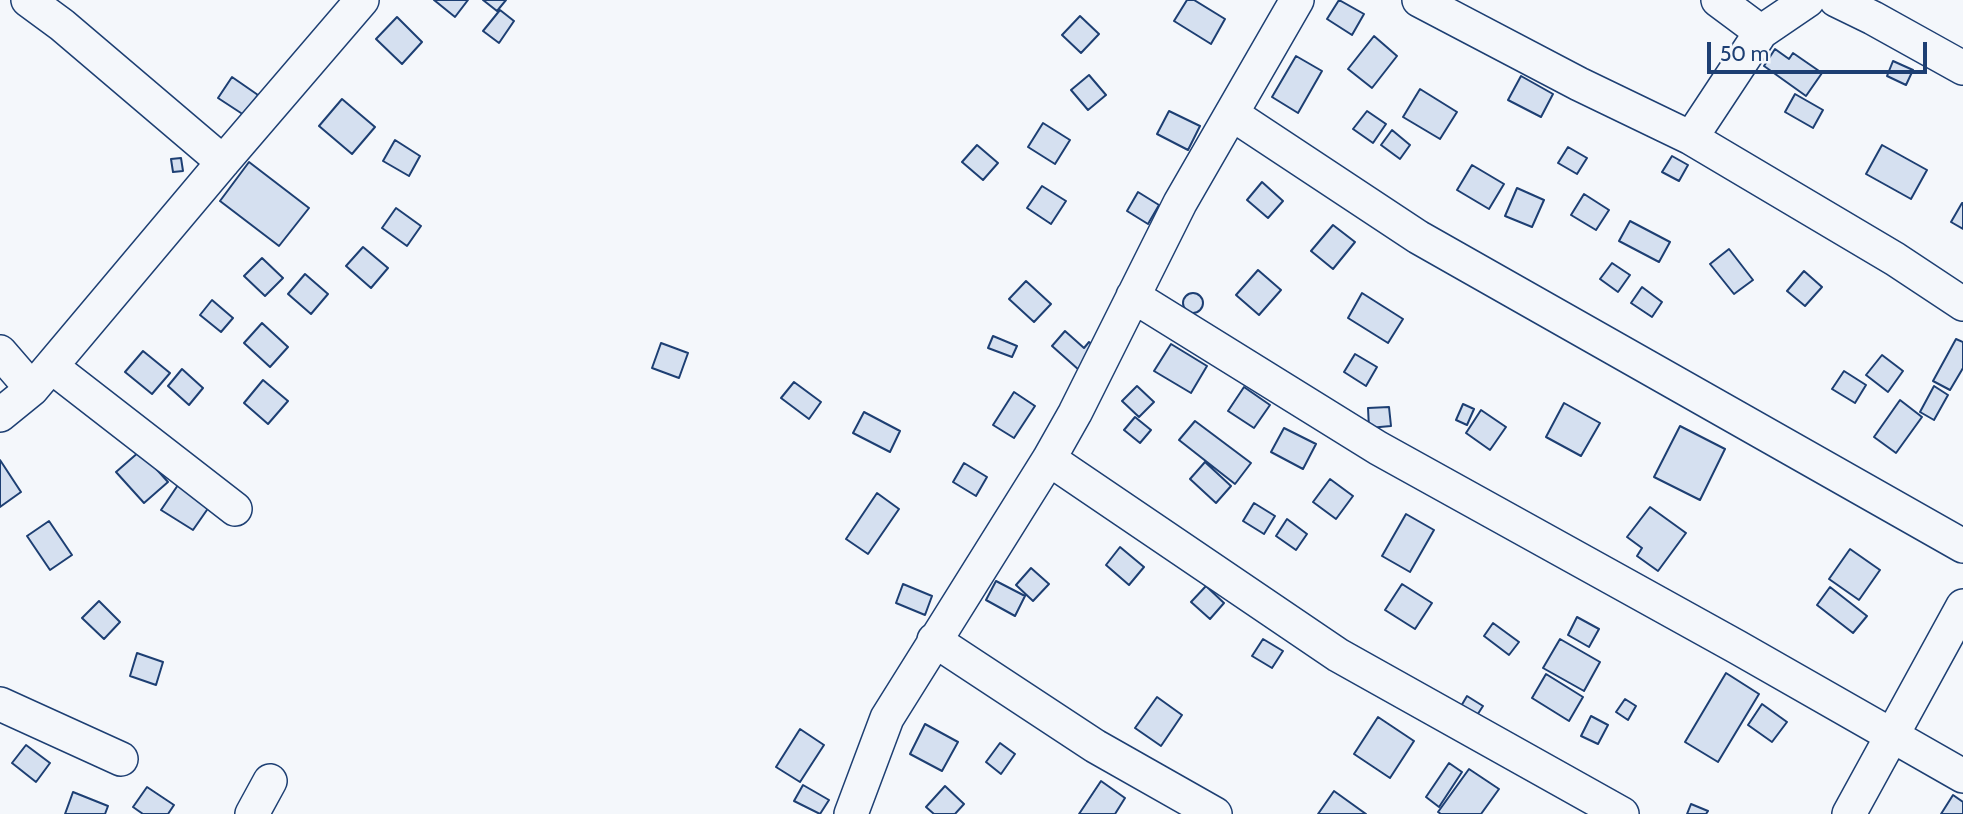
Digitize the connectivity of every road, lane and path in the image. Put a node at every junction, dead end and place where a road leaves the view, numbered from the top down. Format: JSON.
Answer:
{"nodes":[{"id":1,"x":28,"y":0,"type":"edge"},
{"id":2,"x":362,"y":0,"type":"edge"},
{"id":3,"x":1297,"y":0,"type":"edge"},
{"id":4,"x":1419,"y":0,"type":"edge"},
{"id":5,"x":1718,"y":0,"type":"edge"},
{"id":6,"x":1808,"y":0,"type":"edge"},
{"id":7,"x":1836,"y":0,"type":"edge"},
{"id":8,"x":1761,"y":32,"type":"junction"},
{"id":9,"x":1963,"y":68,"type":"edge"},
{"id":10,"x":1231,"y":114,"type":"junction"},
{"id":11,"x":1691,"y":138,"type":"junction"},
{"id":12,"x":223,"y":162,"type":"junction"},
{"id":13,"x":1133,"y":296,"type":"junction"},
{"id":14,"x":1963,"y":304,"type":"edge"},
{"id":15,"x":0,"y":352,"type":"edge"},
{"id":16,"x":42,"y":378,"type":"junction"},
{"id":17,"x":0,"y":415,"type":"edge"},
{"id":18,"x":1049,"y":459,"type":"junction"},
{"id":19,"x":235,"y":509,"type":"dead end"},
{"id":20,"x":1963,"y":546,"type":"edge"},
{"id":21,"x":1963,"y":606,"type":"edge"},
{"id":22,"x":934,"y":640,"type":"junction"},
{"id":23,"x":0,"y":704,"type":"edge"},
{"id":24,"x":1890,"y":735,"type":"junction"},
{"id":25,"x":121,"y":759,"type":"dead end"},
{"id":26,"x":1963,"y":776,"type":"edge"},
{"id":27,"x":271,"y":782,"type":"dead end"},
{"id":28,"x":252,"y":814,"type":"edge"},
{"id":29,"x":851,"y":814,"type":"edge"},
{"id":30,"x":1215,"y":814,"type":"edge"},
{"id":31,"x":1622,"y":814,"type":"edge"},
{"id":32,"x":1849,"y":814,"type":"edge"}],
"edges":[{"from":1,"to":12,"type":"street"},
{"from":2,"to":12,"type":"street"},
{"from":3,"to":10,"type":"street"},
{"from":4,"to":11,"type":"street"},
{"from":5,"to":8,"type":"street"},
{"from":6,"to":8,"type":"street"},
{"from":7,"to":9,"type":"street"},
{"from":8,"to":11,"type":"street"},
{"from":10,"to":13,"type":"street"},
{"from":10,"to":20,"type":"street"},
{"from":11,"to":14,"type":"street"},
{"from":12,"to":16,"type":"street"},
{"from":13,"to":18,"type":"street"},
{"from":13,"to":24,"type":"street"},
{"from":15,"to":16,"type":"street"},
{"from":16,"to":17,"type":"street"},
{"from":16,"to":19,"type":"street"},
{"from":18,"to":22,"type":"street"},
{"from":18,"to":31,"type":"street"},
{"from":21,"to":24,"type":"street"},
{"from":22,"to":29,"type":"street"},
{"from":22,"to":30,"type":"street"},
{"from":23,"to":25,"type":"street"},
{"from":24,"to":26,"type":"street"},
{"from":24,"to":32,"type":"street"},
{"from":27,"to":28,"type":"street"}]}
